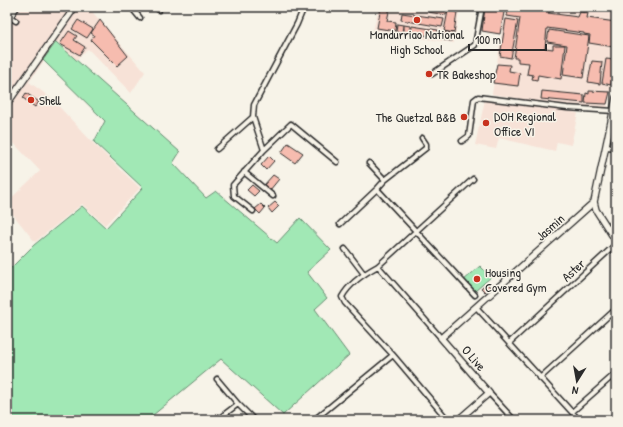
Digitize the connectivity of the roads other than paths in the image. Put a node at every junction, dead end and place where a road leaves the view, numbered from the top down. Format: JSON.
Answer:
{"nodes":[{"id":1,"x":16,"y":7,"type":"edge"},
{"id":2,"x":75,"y":7,"type":"edge"},
{"id":3,"x":131,"y":7,"type":"edge"},
{"id":4,"x":304,"y":7,"type":"edge"},
{"id":5,"x":482,"y":7,"type":"edge"},
{"id":6,"x":8,"y":17,"type":"edge"},
{"id":7,"x":140,"y":18,"type":"dead end"},
{"id":8,"x":16,"y":21,"type":"dead end"},
{"id":9,"x":432,"y":74,"type":"dead end"},
{"id":10,"x":616,"y":98,"type":"edge"},
{"id":11,"x":7,"y":104,"type":"edge"},
{"id":12,"x":614,"y":111,"type":"junction"},
{"id":13,"x":253,"y":117,"type":"junction"},
{"id":14,"x":422,"y":138,"type":"dead end"},
{"id":15,"x":462,"y":142,"type":"dead end"},
{"id":16,"x":607,"y":147,"type":"junction"},
{"id":17,"x":616,"y":148,"type":"edge"},
{"id":18,"x":217,"y":150,"type":"dead end"},
{"id":19,"x":264,"y":150,"type":"junction"},
{"id":20,"x":337,"y":162,"type":"dead end"},
{"id":21,"x":369,"y":163,"type":"dead end"},
{"id":22,"x":244,"y":172,"type":"junction"},
{"id":23,"x":472,"y":179,"type":"dead end"},
{"id":24,"x":385,"y":180,"type":"junction"},
{"id":25,"x":377,"y":189,"type":"junction"},
{"id":26,"x":272,"y":196,"type":"dead end"},
{"id":27,"x":594,"y":202,"type":"junction"},
{"id":28,"x":253,"y":211,"type":"dead end"},
{"id":29,"x":340,"y":224,"type":"dead end"},
{"id":30,"x":417,"y":231,"type":"junction"},
{"id":31,"x":616,"y":241,"type":"edge"},
{"id":32,"x":616,"y":244,"type":"edge"},
{"id":33,"x":345,"y":249,"type":"dead end"},
{"id":34,"x":378,"y":266,"type":"junction"},
{"id":35,"x":364,"y":274,"type":"junction"},
{"id":36,"x":474,"y":295,"type":"dead end"},
{"id":37,"x":477,"y":308,"type":"junction"},
{"id":38,"x":616,"y":309,"type":"edge"},
{"id":39,"x":442,"y":338,"type":"junction"},
{"id":40,"x":509,"y":343,"type":"junction"},
{"id":41,"x":392,"y":355,"type":"junction"},
{"id":42,"x":616,"y":373,"type":"edge"},
{"id":43,"x":540,"y":378,"type":"junction"},
{"id":44,"x":217,"y":379,"type":"dead end"},
{"id":45,"x":489,"y":393,"type":"junction"},
{"id":46,"x":238,"y":404,"type":"junction"},
{"id":47,"x":572,"y":412,"type":"junction"},
{"id":48,"x":217,"y":420,"type":"edge"},
{"id":49,"x":254,"y":420,"type":"edge"},
{"id":50,"x":314,"y":420,"type":"edge"},
{"id":51,"x":448,"y":420,"type":"edge"},
{"id":52,"x":458,"y":420,"type":"edge"},
{"id":53,"x":514,"y":420,"type":"edge"},
{"id":54,"x":578,"y":420,"type":"edge"}],
"edges":[{"from":1,"to":6,"type":"main road"},
{"from":2,"to":11,"type":"street"},
{"from":3,"to":7,"type":"street"},
{"from":4,"to":13,"type":"street"},
{"from":5,"to":9,"type":"street"},
{"from":6,"to":8,"type":"street"},
{"from":10,"to":12,"type":"street"},
{"from":12,"to":15,"type":"street"},
{"from":12,"to":16,"type":"street"},
{"from":13,"to":18,"type":"street"},
{"from":13,"to":19,"type":"street"},
{"from":14,"to":24,"type":"street"},
{"from":16,"to":17,"type":"street"},
{"from":16,"to":27,"type":"street"},
{"from":19,"to":20,"type":"street"},
{"from":19,"to":22,"type":"street"},
{"from":21,"to":24,"type":"street"},
{"from":22,"to":26,"type":"street"},
{"from":22,"to":28,"type":"street"},
{"from":23,"to":30,"type":"street"},
{"from":24,"to":25,"type":"street"},
{"from":25,"to":29,"type":"street"},
{"from":25,"to":30,"type":"street"},
{"from":27,"to":31,"type":"street"},
{"from":27,"to":37,"type":"street","name":"Jasmin"},
{"from":30,"to":34,"type":"street"},
{"from":30,"to":36,"type":"street"},
{"from":32,"to":40,"type":"street","name":"Aster"},
{"from":33,"to":35,"type":"street"},
{"from":34,"to":35,"type":"street"},
{"from":34,"to":39,"type":"street"},
{"from":35,"to":41,"type":"street"},
{"from":37,"to":39,"type":"street","name":"Jasmin"},
{"from":37,"to":40,"type":"street"},
{"from":38,"to":43,"type":"street"},
{"from":39,"to":45,"type":"street","name":"O Live"},
{"from":40,"to":43,"type":"street"},
{"from":41,"to":50,"type":"street"},
{"from":41,"to":51,"type":"street"},
{"from":42,"to":47,"type":"street"},
{"from":43,"to":47,"type":"street"},
{"from":44,"to":46,"type":"street"},
{"from":45,"to":52,"type":"street"},
{"from":45,"to":53,"type":"street"},
{"from":46,"to":48,"type":"street"},
{"from":46,"to":49,"type":"street"},
{"from":47,"to":54,"type":"street"}]}
